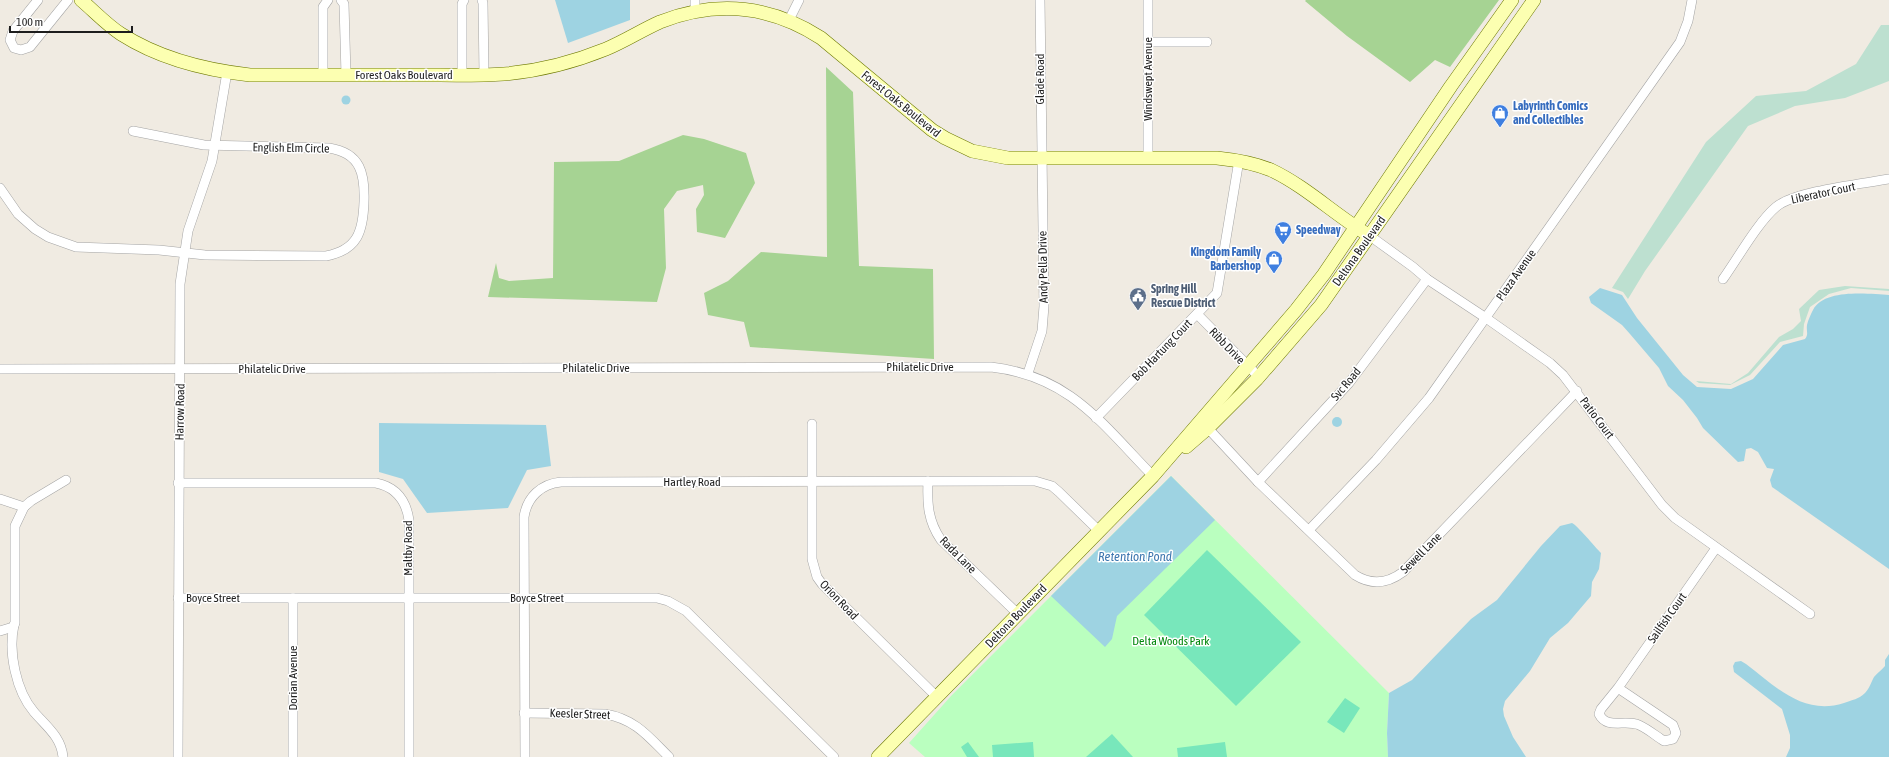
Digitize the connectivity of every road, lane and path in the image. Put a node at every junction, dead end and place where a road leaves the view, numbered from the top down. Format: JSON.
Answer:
{"nodes":[{"id":1,"x":38,"y":0,"type":"edge"},
{"id":2,"x":68,"y":0,"type":"edge"},
{"id":3,"x":81,"y":0,"type":"edge"},
{"id":4,"x":328,"y":0,"type":"edge"},
{"id":5,"x":341,"y":0,"type":"edge"},
{"id":6,"x":464,"y":0,"type":"edge"},
{"id":7,"x":482,"y":0,"type":"edge"},
{"id":8,"x":799,"y":0,"type":"edge"},
{"id":9,"x":1040,"y":0,"type":"edge"},
{"id":10,"x":1148,"y":0,"type":"edge"},
{"id":11,"x":1512,"y":0,"type":"edge"},
{"id":12,"x":1534,"y":0,"type":"edge"},
{"id":13,"x":1692,"y":0,"type":"edge"},
{"id":14,"x":695,"y":5,"type":"edge"},
{"id":15,"x":789,"y":20,"type":"junction"},
{"id":16,"x":1148,"y":42,"type":"junction"},
{"id":17,"x":1207,"y":42,"type":"dead end"},
{"id":18,"x":227,"y":72,"type":"junction"},
{"id":19,"x":484,"y":74,"type":"junction"},
{"id":20,"x":323,"y":75,"type":"junction"},
{"id":21,"x":346,"y":75,"type":"junction"},
{"id":22,"x":462,"y":75,"type":"junction"},
{"id":23,"x":1453,"y":83,"type":"junction"},
{"id":24,"x":1469,"y":94,"type":"junction"},
{"id":25,"x":133,"y":131,"type":"dead end"},
{"id":26,"x":214,"y":145,"type":"junction"},
{"id":27,"x":1041,"y":158,"type":"junction"},
{"id":28,"x":1148,"y":158,"type":"junction"},
{"id":29,"x":1239,"y":160,"type":"junction"},
{"id":30,"x":1889,"y":179,"type":"edge"},
{"id":31,"x":0,"y":188,"type":"edge"},
{"id":32,"x":1355,"y":228,"type":"junction"},
{"id":33,"x":1370,"y":236,"type":"junction"},
{"id":34,"x":183,"y":253,"type":"junction"},
{"id":35,"x":1426,"y":279,"type":"junction"},
{"id":36,"x":1723,"y":279,"type":"dead end"},
{"id":37,"x":1197,"y":314,"type":"junction"},
{"id":38,"x":1486,"y":318,"type":"junction"},
{"id":39,"x":1246,"y":366,"type":"junction"},
{"id":40,"x":0,"y":369,"type":"edge"},
{"id":41,"x":180,"y":370,"type":"junction"},
{"id":42,"x":1028,"y":373,"type":"junction"},
{"id":43,"x":1259,"y":377,"type":"junction"},
{"id":44,"x":1577,"y":391,"type":"junction"},
{"id":45,"x":1096,"y":418,"type":"junction"},
{"id":46,"x":812,"y":424,"type":"dead end"},
{"id":47,"x":1204,"y":425,"type":"junction"},
{"id":48,"x":1153,"y":476,"type":"junction"},
{"id":49,"x":66,"y":480,"type":"dead end"},
{"id":50,"x":928,"y":481,"type":"junction"},
{"id":51,"x":812,"y":482,"type":"junction"},
{"id":52,"x":1258,"y":482,"type":"junction"},
{"id":53,"x":178,"y":483,"type":"junction"},
{"id":54,"x":0,"y":499,"type":"edge"},
{"id":55,"x":24,"y":507,"type":"junction"},
{"id":56,"x":1309,"y":530,"type":"junction"},
{"id":57,"x":1099,"y":531,"type":"junction"},
{"id":58,"x":1716,"y":548,"type":"junction"},
{"id":59,"x":178,"y":598,"type":"junction"},
{"id":60,"x":293,"y":598,"type":"junction"},
{"id":61,"x":408,"y":598,"type":"junction"},
{"id":62,"x":524,"y":598,"type":"junction"},
{"id":63,"x":1018,"y":614,"type":"junction"},
{"id":64,"x":1810,"y":614,"type":"dead end"},
{"id":65,"x":14,"y":625,"type":"junction"},
{"id":66,"x":0,"y":631,"type":"edge"},
{"id":67,"x":1618,"y":688,"type":"junction"},
{"id":68,"x":937,"y":697,"type":"junction"},
{"id":69,"x":524,"y":713,"type":"junction"},
{"id":70,"x":63,"y":757,"type":"edge"},
{"id":71,"x":178,"y":757,"type":"edge"},
{"id":72,"x":292,"y":757,"type":"edge"},
{"id":73,"x":409,"y":757,"type":"edge"},
{"id":74,"x":525,"y":757,"type":"edge"},
{"id":75,"x":669,"y":757,"type":"edge"},
{"id":76,"x":834,"y":757,"type":"edge"},
{"id":77,"x":878,"y":757,"type":"edge"}],
"edges":[{"from":1,"to":2,"type":"street"},
{"from":3,"to":18,"type":"main road","name":"Forest Oaks Boulevard"},
{"from":4,"to":20,"type":"street"},
{"from":5,"to":21,"type":"street","name":"Forest Oaks Boulevard"},
{"from":6,"to":22,"type":"street","name":"Forest Oaks Boulevard"},
{"from":7,"to":19,"type":"street"},
{"from":8,"to":15,"type":"street"},
{"from":9,"to":27,"type":"street","name":"Glade Road"},
{"from":10,"to":16,"type":"street","name":"Windswept Avenue"},
{"from":11,"to":23,"type":"main road","name":"Deltona Boulevard"},
{"from":12,"to":24,"type":"main road","name":"Deltona Boulevard"},
{"from":13,"to":38,"type":"street","name":"Plaza Avenue"},
{"from":14,"to":15,"type":"main road","name":"Forest Oaks Boulevard"},
{"from":14,"to":19,"type":"main road","name":"Forest Oaks Boulevard"},
{"from":15,"to":27,"type":"main road","name":"Forest Oaks Boulevard"},
{"from":16,"to":17,"type":"street"},
{"from":16,"to":28,"type":"street","name":"Windswept Avenue"},
{"from":18,"to":20,"type":"main road","name":"Forest Oaks Boulevard"},
{"from":18,"to":26,"type":"street","name":"Harrow Road"},
{"from":19,"to":22,"type":"main road","name":"Forest Oaks Boulevard"},
{"from":20,"to":21,"type":"main road","name":"Forest Oaks Boulevard"},
{"from":21,"to":22,"type":"main road","name":"Forest Oaks Boulevard"},
{"from":23,"to":24,"type":"main road"},
{"from":23,"to":32,"type":"main road","name":"Deltona Boulevard"},
{"from":24,"to":33,"type":"main road","name":"Deltona Boulevard"},
{"from":25,"to":26,"type":"street","name":"English Elm Circle"},
{"from":26,"to":34,"type":"street","name":"Harrow Road"},
{"from":26,"to":34,"type":"street","name":"English Elm Circle"},
{"from":27,"to":28,"type":"main road","name":"Forest Oaks Boulevard"},
{"from":27,"to":42,"type":"street","name":"Andy Pella Drive"},
{"from":28,"to":29,"type":"main road","name":"Forest Oaks Boulevard"},
{"from":29,"to":32,"type":"main road","name":"Forest Oaks Boulevard"},
{"from":29,"to":37,"type":"street","name":"Bob Hartung Court"},
{"from":30,"to":36,"type":"street","name":"Liberator Court"},
{"from":31,"to":34,"type":"street"},
{"from":32,"to":33,"type":"main road","name":"Forest Oaks Boulevard"},
{"from":32,"to":39,"type":"main road","name":"Deltona Boulevard"},
{"from":33,"to":35,"type":"street","name":"Patio Court"},
{"from":33,"to":43,"type":"main road","name":"Deltona Boulevard"},
{"from":34,"to":41,"type":"street","name":"Harrow Road"},
{"from":35,"to":38,"type":"street","name":"Patio Court"},
{"from":35,"to":52,"type":"street","name":"Svc Road"},
{"from":37,"to":39,"type":"street","name":"Ribb Drive"},
{"from":37,"to":45,"type":"street","name":"Bob Hartung Court"},
{"from":38,"to":44,"type":"street","name":"Patio Court"},
{"from":38,"to":56,"type":"street","name":"Plaza Avenue"},
{"from":39,"to":43,"type":"street","name":"Ribb Drive"},
{"from":39,"to":47,"type":"main road","name":"Deltona Boulevard"},
{"from":40,"to":41,"type":"street","name":"Philatelic Drive"},
{"from":41,"to":42,"type":"street","name":"Philatelic Drive"},
{"from":41,"to":53,"type":"street","name":"Harrow Road"},
{"from":42,"to":45,"type":"street","name":"Philatelic Drive"},
{"from":43,"to":47,"type":"main road","name":"Deltona Boulevard"},
{"from":44,"to":56,"type":"street","name":"Sewell Lane"},
{"from":44,"to":58,"type":"street","name":"Patio Court"},
{"from":45,"to":48,"type":"street","name":"Philatelic Drive"},
{"from":46,"to":51,"type":"street","name":"Orion Road"},
{"from":47,"to":48,"type":"main road","name":"Deltona Boulevard"},
{"from":47,"to":52,"type":"street","name":"Sewell Lane"},
{"from":48,"to":57,"type":"main road","name":"Deltona Boulevard"},
{"from":49,"to":55,"type":"street"},
{"from":50,"to":51,"type":"street","name":"Hartley Road"},
{"from":50,"to":57,"type":"street","name":"Hartley Road"},
{"from":50,"to":63,"type":"street","name":"Rada Lane"},
{"from":51,"to":62,"type":"street","name":"Hartley Road"},
{"from":51,"to":68,"type":"street","name":"Orion Road"},
{"from":52,"to":56,"type":"street","name":"Sewell Lane"},
{"from":53,"to":59,"type":"street","name":"Harrow Road"},
{"from":53,"to":61,"type":"street","name":"Maltby Road"},
{"from":54,"to":55,"type":"street"},
{"from":55,"to":65,"type":"street"},
{"from":57,"to":63,"type":"main road","name":"Deltona Boulevard"},
{"from":58,"to":64,"type":"street","name":"Patio Court"},
{"from":58,"to":67,"type":"street","name":"Sailfish Court"},
{"from":59,"to":60,"type":"street","name":"Boyce Street"},
{"from":59,"to":71,"type":"street","name":"Harrow Road"},
{"from":60,"to":61,"type":"street","name":"Boyce Street"},
{"from":60,"to":72,"type":"street","name":"Dorian Avenue"},
{"from":61,"to":62,"type":"street","name":"Boyce Street"},
{"from":61,"to":73,"type":"street","name":"Maltby Road"},
{"from":62,"to":69,"type":"street","name":"Hartley Road"},
{"from":62,"to":76,"type":"street","name":"Boyce Street"},
{"from":63,"to":68,"type":"main road","name":"Deltona Boulevard"},
{"from":65,"to":66,"type":"street"},
{"from":65,"to":70,"type":"street"},
{"from":67,"to":67,"type":"street","name":"Sailfish Court"},
{"from":68,"to":77,"type":"main road","name":"Deltona Boulevard"},
{"from":69,"to":74,"type":"street","name":"Hartley Road"},
{"from":69,"to":75,"type":"street","name":"Keesler Street"}]}
